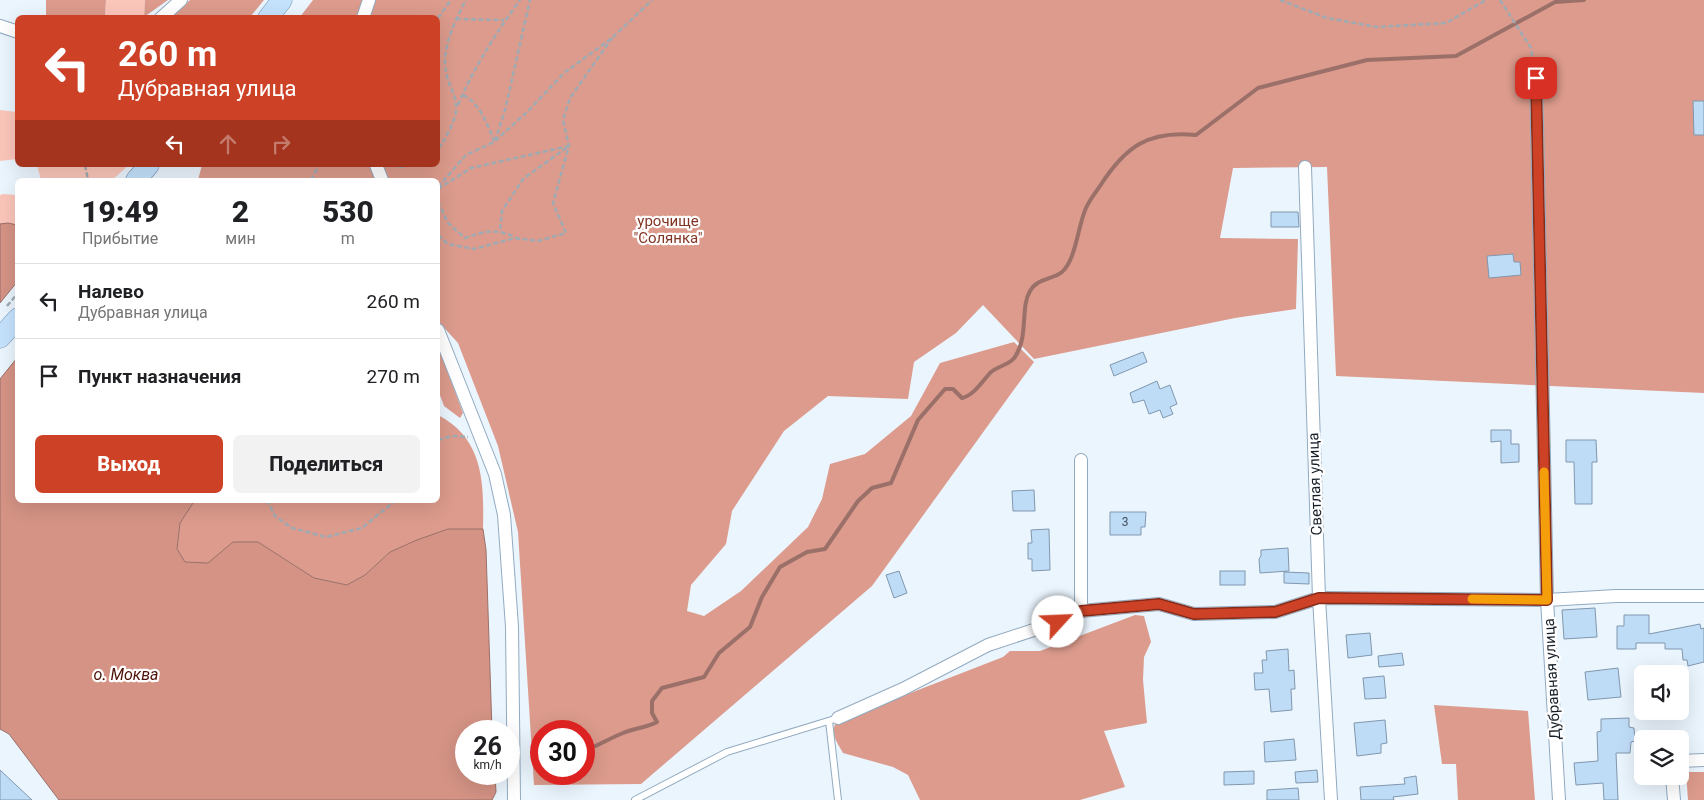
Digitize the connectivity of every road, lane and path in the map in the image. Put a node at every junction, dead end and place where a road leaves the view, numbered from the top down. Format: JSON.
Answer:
{"nodes":[{"id":1,"x":182,"y":0,"type":"edge"},
{"id":2,"x":282,"y":0,"type":"edge"},
{"id":3,"x":369,"y":0,"type":"edge"},
{"id":4,"x":451,"y":0,"type":"edge"},
{"id":5,"x":466,"y":0,"type":"edge"},
{"id":6,"x":520,"y":0,"type":"edge"},
{"id":7,"x":530,"y":0,"type":"edge"},
{"id":8,"x":652,"y":0,"type":"edge"},
{"id":9,"x":1280,"y":0,"type":"edge"},
{"id":10,"x":1486,"y":0,"type":"edge"},
{"id":11,"x":1500,"y":0,"type":"edge"},
{"id":12,"x":164,"y":15,"type":"edge"},
{"id":13,"x":270,"y":15,"type":"edge"},
{"id":14,"x":364,"y":15,"type":"edge"},
{"id":15,"x":440,"y":15,"type":"edge"},
{"id":16,"x":455,"y":19,"type":"junction"},
{"id":17,"x":504,"y":20,"type":"junction"},
{"id":18,"x":0,"y":26,"type":"edge"},
{"id":19,"x":15,"y":31,"type":"edge"},
{"id":20,"x":612,"y":38,"type":"junction"},
{"id":21,"x":1536,"y":78,"type":"joint"},
{"id":22,"x":462,"y":95,"type":"junction"},
{"id":23,"x":458,"y":105,"type":"junction"},
{"id":24,"x":494,"y":142,"type":"junction"},
{"id":25,"x":440,"y":146,"type":"edge"},
{"id":26,"x":569,"y":146,"type":"junction"},
{"id":27,"x":147,"y":167,"type":"edge"},
{"id":28,"x":1304,"y":167,"type":"dead end"},
{"id":29,"x":138,"y":178,"type":"edge"},
{"id":30,"x":440,"y":186,"type":"edge"},
{"id":31,"x":440,"y":187,"type":"edge"},
{"id":32,"x":440,"y":206,"type":"edge"},
{"id":33,"x":500,"y":230,"type":"junction"},
{"id":34,"x":440,"y":237,"type":"edge"},
{"id":35,"x":515,"y":238,"type":"junction"},
{"id":36,"x":15,"y":321,"type":"edge"},
{"id":37,"x":440,"y":335,"type":"edge"},
{"id":38,"x":0,"y":338,"type":"edge"},
{"id":39,"x":479,"y":437,"type":"junction"},
{"id":40,"x":440,"y":439,"type":"edge"},
{"id":41,"x":1081,"y":460,"type":"dead end"},
{"id":42,"x":268,"y":503,"type":"edge"},
{"id":43,"x":392,"y":503,"type":"edge"},
{"id":44,"x":1704,"y":596,"type":"edge"},
{"id":45,"x":1319,"y":598,"type":"junction"},
{"id":46,"x":1547,"y":600,"type":"junction"},
{"id":47,"x":1081,"y":611,"type":"junction"},
{"id":48,"x":833,"y":719,"type":"junction"},
{"id":49,"x":1704,"y":760,"type":"edge"},
{"id":50,"x":1689,"y":761,"type":"edge"},
{"id":51,"x":1673,"y":785,"type":"edge"},
{"id":52,"x":514,"y":800,"type":"edge"},
{"id":53,"x":635,"y":800,"type":"edge"},
{"id":54,"x":838,"y":800,"type":"edge"},
{"id":55,"x":1332,"y":800,"type":"edge"},
{"id":56,"x":1559,"y":800,"type":"edge"},
{"id":57,"x":1674,"y":800,"type":"edge"}],
"edges":[{"from":1,"to":12,"type":"street"},
{"from":2,"to":13,"type":"main road"},
{"from":3,"to":14,"type":"street"},
{"from":4,"to":15,"type":"path"},
{"from":5,"to":16,"type":"path"},
{"from":6,"to":17,"type":"path"},
{"from":7,"to":24,"type":"path"},
{"from":8,"to":20,"type":"path"},
{"from":9,"to":10,"type":"path"},
{"from":11,"to":21,"type":"path"},
{"from":16,"to":17,"type":"path"},
{"from":16,"to":23,"type":"path"},
{"from":17,"to":22,"type":"path"},
{"from":18,"to":19,"type":"street"},
{"from":20,"to":24,"type":"path"},
{"from":20,"to":26,"type":"path"},
{"from":21,"to":46,"type":"street","name":"Дубравная улица"},
{"from":22,"to":23,"type":"path"},
{"from":22,"to":24,"type":"path"},
{"from":23,"to":25,"type":"path"},
{"from":24,"to":30,"type":"path"},
{"from":26,"to":31,"type":"path"},
{"from":26,"to":33,"type":"path"},
{"from":26,"to":35,"type":"path"},
{"from":27,"to":29,"type":"main road"},
{"from":28,"to":45,"type":"street","name":"Светлая улица"},
{"from":32,"to":33,"type":"path"},
{"from":33,"to":35,"type":"path"},
{"from":34,"to":35,"type":"path"},
{"from":36,"to":38,"type":"main road"},
{"from":37,"to":39,"type":"street"},
{"from":39,"to":40,"type":"path"},
{"from":39,"to":52,"type":"street"},
{"from":41,"to":47,"type":"street"},
{"from":42,"to":43,"type":"path"},
{"from":44,"to":46,"type":"street"},
{"from":45,"to":46,"type":"street"},
{"from":45,"to":47,"type":"street"},
{"from":45,"to":55,"type":"street","name":"Светлая улица"},
{"from":46,"to":56,"type":"street","name":"Дубравная улица"},
{"from":47,"to":48,"type":"street"},
{"from":48,"to":53,"type":"lane"},
{"from":48,"to":54,"type":"lane"},
{"from":49,"to":50,"type":"street"},
{"from":51,"to":57,"type":"street"}]}
